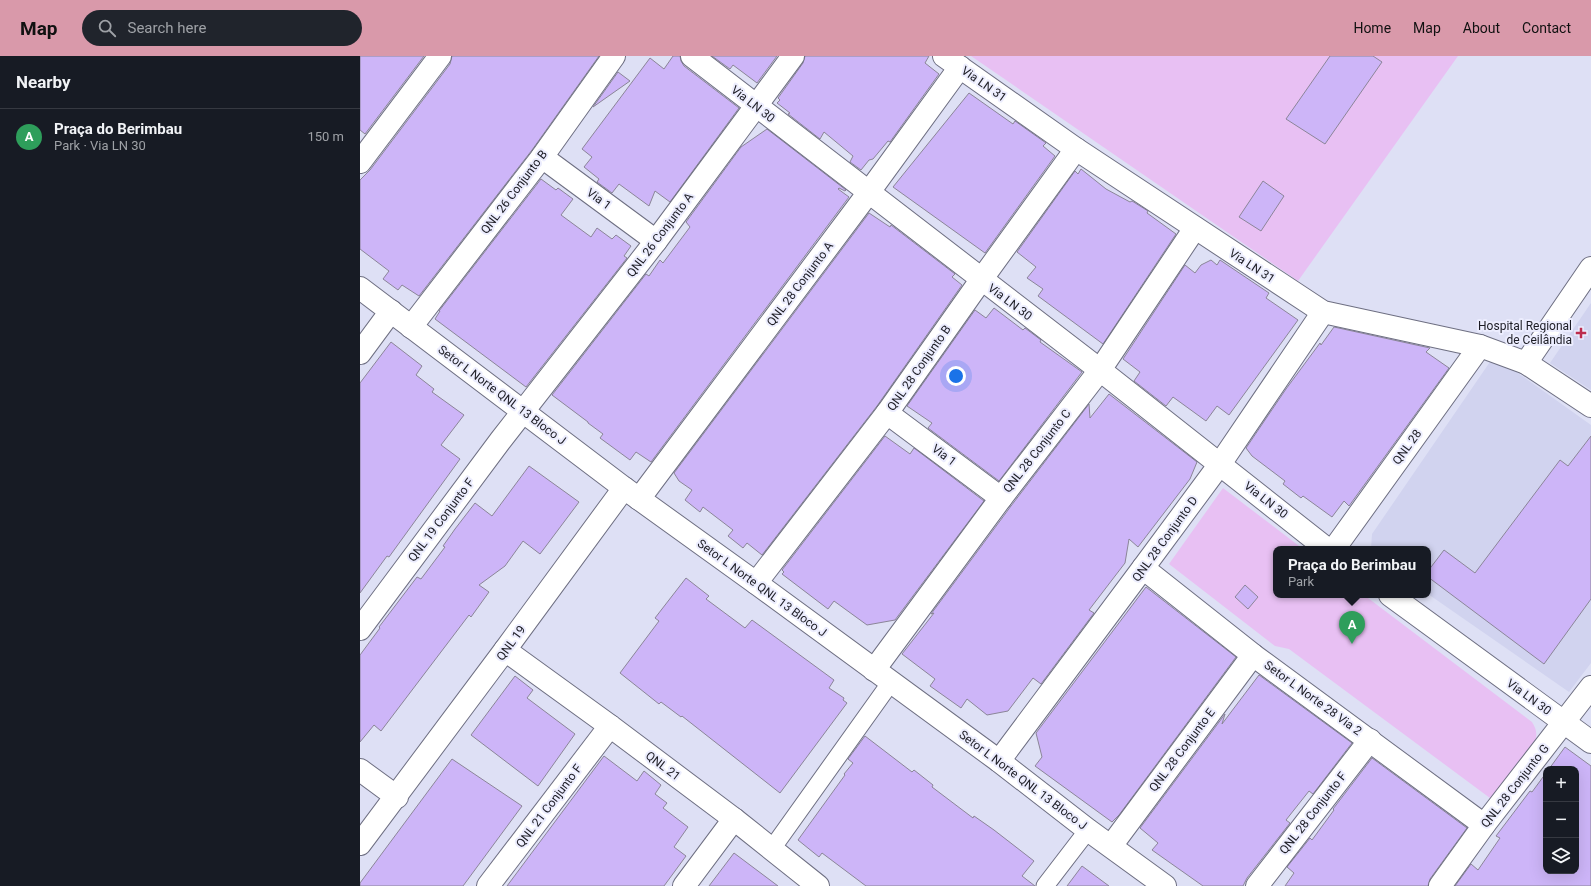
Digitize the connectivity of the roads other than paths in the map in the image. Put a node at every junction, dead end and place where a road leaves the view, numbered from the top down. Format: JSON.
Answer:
{"nodes":[{"id":1,"x":440,"y":56,"type":"edge"},
{"id":2,"x":614,"y":56,"type":"edge"},
{"id":3,"x":692,"y":56,"type":"edge"},
{"id":4,"x":793,"y":56,"type":"edge"},
{"id":5,"x":952,"y":61,"type":"edge"},
{"id":6,"x":755,"y":106,"type":"junction"},
{"id":7,"x":1076,"y":149,"type":"junction"},
{"id":8,"x":542,"y":157,"type":"junction"},
{"id":9,"x":360,"y":162,"type":"edge"},
{"id":10,"x":869,"y":192,"type":"junction"},
{"id":11,"x":1195,"y":228,"type":"junction"},
{"id":12,"x":656,"y":241,"type":"junction"},
{"id":13,"x":1591,"y":268,"type":"edge"},
{"id":14,"x":981,"y":280,"type":"junction"},
{"id":15,"x":360,"y":288,"type":"edge"},
{"id":16,"x":391,"y":311,"type":"junction"},
{"id":17,"x":1323,"y":312,"type":"junction"},
{"id":18,"x":411,"y":327,"type":"junction"},
{"id":19,"x":1480,"y":346,"type":"junction"},
{"id":20,"x":360,"y":353,"type":"edge"},
{"id":21,"x":1526,"y":363,"type":"junction"},
{"id":22,"x":1100,"y":370,"type":"junction"},
{"id":23,"x":1591,"y":406,"type":"edge"},
{"id":24,"x":523,"y":411,"type":"junction"},
{"id":25,"x":887,"y":412,"type":"junction"},
{"id":26,"x":1220,"y":464,"type":"junction"},
{"id":27,"x":631,"y":493,"type":"junction"},
{"id":28,"x":1002,"y":498,"type":"junction"},
{"id":29,"x":1323,"y":546,"type":"edge"},
{"id":30,"x":1336,"y":546,"type":"edge"},
{"id":31,"x":1143,"y":568,"type":"junction"},
{"id":32,"x":756,"y":583,"type":"junction"},
{"id":33,"x":1394,"y":598,"type":"edge"},
{"id":34,"x":360,"y":629,"type":"edge"},
{"id":35,"x":505,"y":650,"type":"junction"},
{"id":36,"x":1253,"y":655,"type":"junction"},
{"id":37,"x":883,"y":676,"type":"junction"},
{"id":38,"x":1591,"y":687,"type":"edge"},
{"id":39,"x":1564,"y":722,"type":"junction"},
{"id":40,"x":610,"y":726,"type":"junction"},
{"id":41,"x":1370,"y":740,"type":"junction"},
{"id":42,"x":1591,"y":742,"type":"edge"},
{"id":43,"x":999,"y":761,"type":"junction"},
{"id":44,"x":360,"y":770,"type":"edge"},
{"id":45,"x":396,"y":797,"type":"junction"},
{"id":46,"x":734,"y":819,"type":"junction"},
{"id":47,"x":1484,"y":824,"type":"junction"},
{"id":48,"x":1088,"y":830,"type":"junction"},
{"id":49,"x":360,"y":844,"type":"edge"},
{"id":50,"x":1111,"y":846,"type":"junction"},
{"id":51,"x":771,"y":850,"type":"junction"},
{"id":52,"x":488,"y":886,"type":"edge"},
{"id":53,"x":684,"y":886,"type":"edge"},
{"id":54,"x":818,"y":886,"type":"edge"},
{"id":55,"x":1045,"y":886,"type":"edge"},
{"id":56,"x":1166,"y":886,"type":"edge"},
{"id":57,"x":1257,"y":886,"type":"edge"},
{"id":58,"x":1440,"y":886,"type":"edge"}],
"edges":[{"from":1,"to":9,"type":"street"},
{"from":2,"to":8,"type":"street","name":"QNL 26 Conjunto B"},
{"from":3,"to":6,"type":"street","name":"Via LN 30"},
{"from":4,"to":6,"type":"street","name":"QNL 26 Conjunto A"},
{"from":5,"to":7,"type":"street","name":"Via LN 31"},
{"from":5,"to":10,"type":"street","name":"QNL 28 Conjunto A"},
{"from":6,"to":10,"type":"street","name":"Via LN 30"},
{"from":6,"to":12,"type":"street","name":"QNL 26 Conjunto A"},
{"from":7,"to":11,"type":"street","name":"Via LN 31"},
{"from":7,"to":14,"type":"street","name":"QNL 28 Conjunto B"},
{"from":8,"to":12,"type":"street","name":"Via 1"},
{"from":8,"to":18,"type":"street","name":"QNL 26 Conjunto B"},
{"from":10,"to":14,"type":"street","name":"Via LN 30"},
{"from":10,"to":27,"type":"street","name":"QNL 28 Conjunto A"},
{"from":11,"to":17,"type":"street","name":"Via LN 31"},
{"from":11,"to":22,"type":"street","name":"QNL 28 Conjunto C"},
{"from":12,"to":24,"type":"street","name":"QNL 26 Conjunto A"},
{"from":13,"to":21,"type":"street"},
{"from":14,"to":22,"type":"street","name":"Via LN 30"},
{"from":14,"to":25,"type":"street","name":"QNL 28 Conjunto B"},
{"from":15,"to":16,"type":"street","name":"Setor L Norte QNL 13 Bloco J"},
{"from":16,"to":18,"type":"street","name":"Setor L Norte QNL 13 Bloco J"},
{"from":16,"to":20,"type":"street"},
{"from":17,"to":19,"type":"street","name":"Via LN 31"},
{"from":17,"to":26,"type":"street","name":"QNL 28 Conjunto D"},
{"from":18,"to":24,"type":"street","name":"Setor L Norte QNL 13 Bloco J"},
{"from":19,"to":21,"type":"street","name":"Via LN 31"},
{"from":19,"to":30,"type":"street","name":"QNL 28"},
{"from":21,"to":23,"type":"street","name":"Via LN 31"},
{"from":22,"to":26,"type":"street","name":"Via LN 30"},
{"from":22,"to":28,"type":"street","name":"QNL 28 Conjunto C"},
{"from":24,"to":27,"type":"street","name":"Setor L Norte QNL 13 Bloco J"},
{"from":24,"to":34,"type":"street","name":"QNL 19 Conjunto F"},
{"from":25,"to":28,"type":"street","name":"Via 1"},
{"from":25,"to":32,"type":"street","name":"QNL 28 Conjunto B"},
{"from":26,"to":29,"type":"street","name":"Via LN 30"},
{"from":26,"to":31,"type":"street","name":"QNL 28 Conjunto D"},
{"from":27,"to":32,"type":"street","name":"Setor L Norte QNL 13 Bloco J"},
{"from":27,"to":35,"type":"street","name":"QNL 19"},
{"from":28,"to":37,"type":"street","name":"QNL 28 Conjunto C"},
{"from":31,"to":36,"type":"street","name":"Setor L Norte 28 Via 2"},
{"from":31,"to":43,"type":"street","name":"QNL 28 Conjunto D"},
{"from":32,"to":37,"type":"street","name":"Setor L Norte QNL 13 Bloco J"},
{"from":33,"to":39,"type":"street","name":"Via LN 30"},
{"from":35,"to":40,"type":"street","name":"QNL 21"},
{"from":35,"to":45,"type":"street","name":"QNL 19"},
{"from":36,"to":41,"type":"street","name":"Setor L Norte 28 Via 2"},
{"from":36,"to":50,"type":"street","name":"QNL 28 Conjunto E"},
{"from":37,"to":43,"type":"street","name":"Setor L Norte QNL 13 Bloco J"},
{"from":37,"to":51,"type":"street"},
{"from":38,"to":39,"type":"street","name":"QNL 28 Conjunto G"},
{"from":39,"to":42,"type":"street","name":"Via LN 30"},
{"from":39,"to":47,"type":"street","name":"QNL 28 Conjunto G"},
{"from":40,"to":46,"type":"street","name":"QNL 21"},
{"from":40,"to":52,"type":"street","name":"QNL 21 Conjunto F"},
{"from":41,"to":47,"type":"street","name":"Setor L Norte 28 Via 2"},
{"from":41,"to":57,"type":"street","name":"QNL 28 Conjunto F"},
{"from":43,"to":48,"type":"street","name":"Setor L Norte QNL 13 Bloco J"},
{"from":44,"to":45,"type":"street"},
{"from":45,"to":49,"type":"street","name":"QNL 19"},
{"from":46,"to":51,"type":"street","name":"QNL 21"},
{"from":46,"to":53,"type":"street"},
{"from":47,"to":58,"type":"street","name":"QNL 28 Conjunto G"},
{"from":48,"to":50,"type":"street","name":"Setor L Norte QNL 13 Bloco J"},
{"from":48,"to":55,"type":"street"},
{"from":50,"to":56,"type":"street","name":"Setor L Norte QNL 13 Bloco J"},
{"from":51,"to":54,"type":"street","name":"QNL 21"}]}
